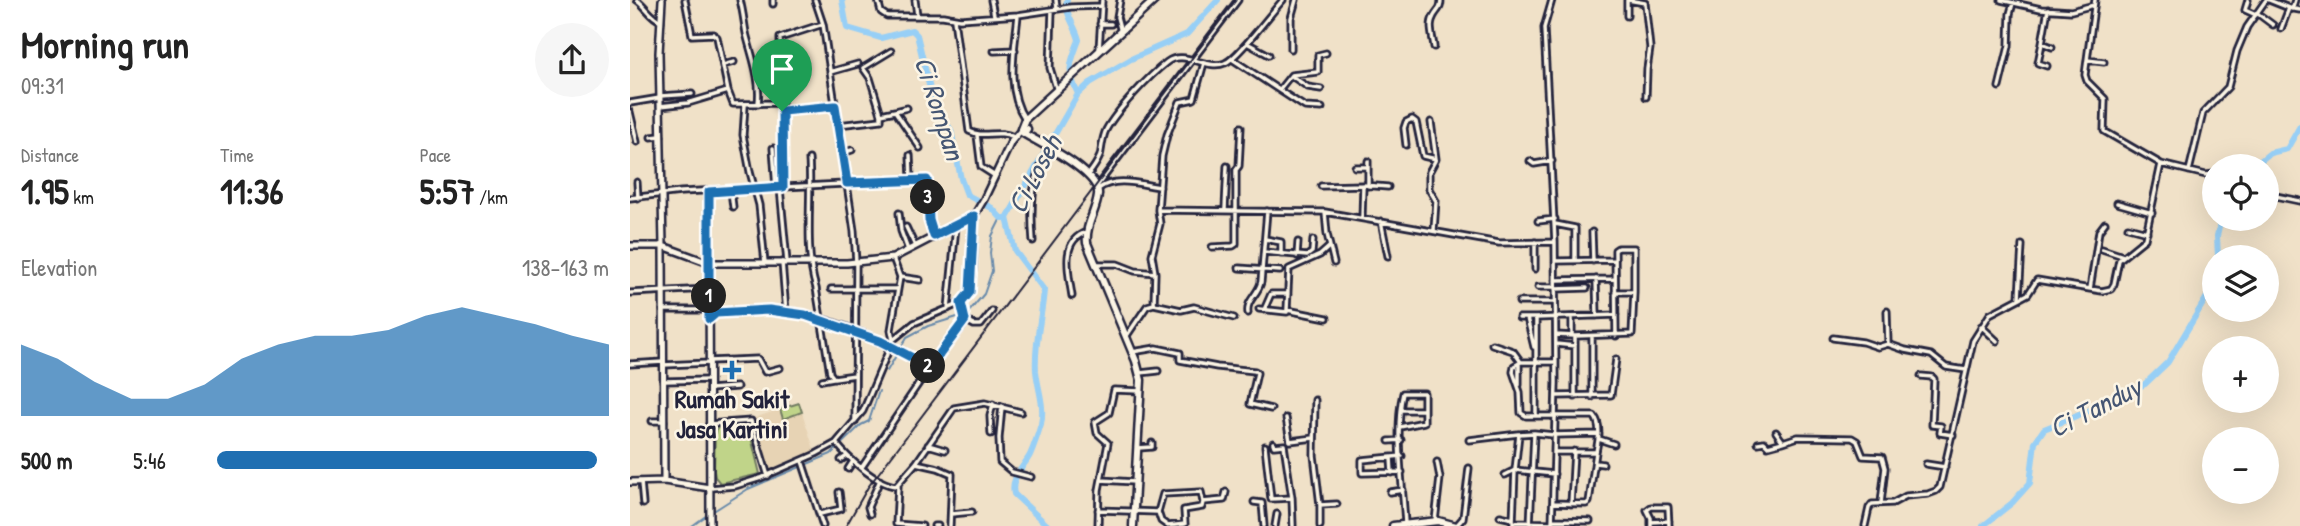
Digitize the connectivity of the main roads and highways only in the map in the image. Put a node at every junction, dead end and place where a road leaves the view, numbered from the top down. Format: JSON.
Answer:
{"nodes":[{"id":1,"x":662,"y":0,"type":"edge"},
{"id":2,"x":1155,"y":0,"type":"edge"},
{"id":3,"x":1023,"y":130,"type":"junction"},
{"id":4,"x":663,"y":232,"type":"junction"},
{"id":5,"x":630,"y":246,"type":"edge"},
{"id":6,"x":663,"y":246,"type":"junction"},
{"id":7,"x":676,"y":250,"type":"junction"},
{"id":8,"x":709,"y":262,"type":"junction"},
{"id":9,"x":664,"y":481,"type":"junction"},
{"id":10,"x":630,"y":482,"type":"edge"},
{"id":11,"x":710,"y":488,"type":"junction"},
{"id":12,"x":1431,"y":523,"type":"edge"},
{"id":13,"x":1409,"y":524,"type":"edge"},
{"id":14,"x":710,"y":526,"type":"edge"},
{"id":15,"x":1133,"y":526,"type":"edge"},
{"id":16,"x":1393,"y":526,"type":"edge"},
{"id":17,"x":1456,"y":526,"type":"edge"}],
"edges":[{"from":1,"to":4,"type":"main road"},
{"from":2,"to":3,"type":"highway"},
{"from":3,"to":8,"type":"main road"},
{"from":3,"to":15,"type":"highway"},
{"from":4,"to":6,"type":"main road"},
{"from":4,"to":7,"type":"main road"},
{"from":5,"to":6,"type":"main road"},
{"from":6,"to":7,"type":"main road"},
{"from":6,"to":9,"type":"main road"},
{"from":7,"to":8,"type":"main road"},
{"from":8,"to":11,"type":"main road"},
{"from":9,"to":10,"type":"main road"},
{"from":9,"to":11,"type":"main road"},
{"from":11,"to":14,"type":"main road"},
{"from":12,"to":13,"type":"highway"},
{"from":12,"to":17,"type":"highway"},
{"from":13,"to":16,"type":"highway"}]}
